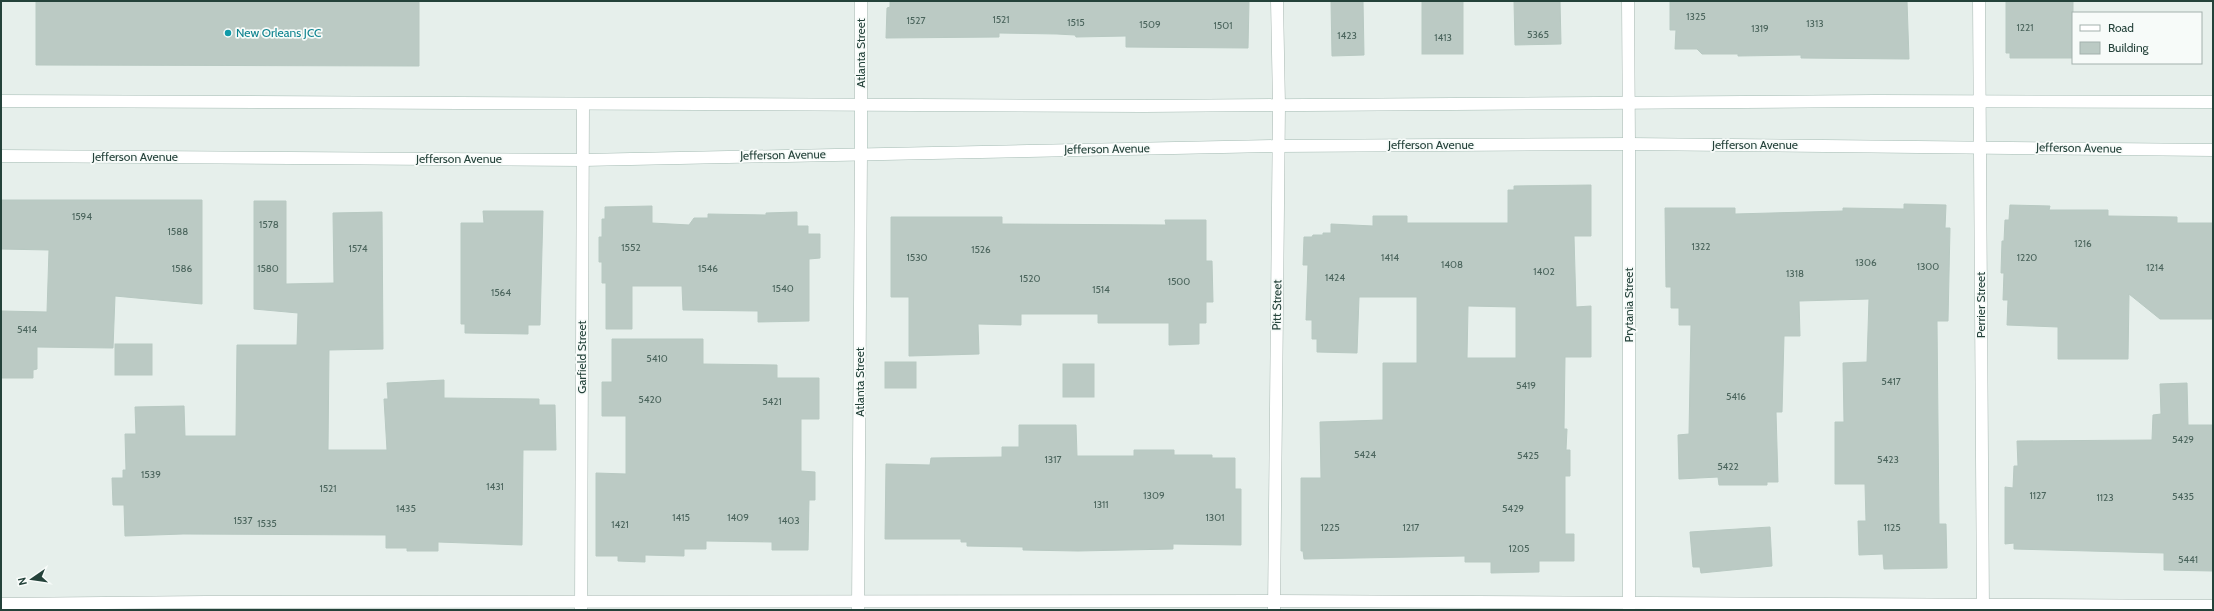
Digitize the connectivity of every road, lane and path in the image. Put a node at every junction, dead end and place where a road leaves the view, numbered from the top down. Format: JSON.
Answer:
{"nodes":[{"id":1,"x":861,"y":1,"type":"edge"},
{"id":2,"x":1277,"y":1,"type":"edge"},
{"id":3,"x":1628,"y":1,"type":"edge"},
{"id":4,"x":1979,"y":1,"type":"edge"},
{"id":5,"x":1,"y":101,"type":"edge"},
{"id":6,"x":1629,"y":102,"type":"junction"},
{"id":7,"x":2213,"y":102,"type":"edge"},
{"id":8,"x":1979,"y":103,"type":"junction"},
{"id":9,"x":583,"y":104,"type":"junction"},
{"id":10,"x":861,"y":105,"type":"junction"},
{"id":11,"x":1279,"y":105,"type":"junction"},
{"id":12,"x":1630,"y":144,"type":"junction"},
{"id":13,"x":1278,"y":146,"type":"junction"},
{"id":14,"x":1980,"y":147,"type":"junction"},
{"id":15,"x":2213,"y":150,"type":"edge"},
{"id":16,"x":861,"y":153,"type":"junction"},
{"id":17,"x":1,"y":156,"type":"edge"},
{"id":18,"x":584,"y":160,"type":"junction"},
{"id":19,"x":1,"y":604,"type":"edge"},
{"id":20,"x":206,"y":606,"type":"edge"},
{"id":21,"x":581,"y":606,"type":"edge"},
{"id":22,"x":858,"y":606,"type":"edge"},
{"id":23,"x":1274,"y":606,"type":"edge"},
{"id":24,"x":1629,"y":606,"type":"edge"},
{"id":25,"x":2213,"y":606,"type":"edge"},
{"id":26,"x":1982,"y":608,"type":"edge"}],
"edges":[{"from":1,"to":10,"type":"street","name":"Atlanta Street"},
{"from":2,"to":11,"type":"street","name":"Pitt Street"},
{"from":3,"to":6,"type":"street","name":"Prytania Street"},
{"from":4,"to":8,"type":"street","name":"Perrier Street"},
{"from":5,"to":9,"type":"street"},
{"from":6,"to":8,"type":"street"},
{"from":6,"to":11,"type":"street"},
{"from":6,"to":12,"type":"street","name":"Prytania Street"},
{"from":7,"to":8,"type":"street"},
{"from":8,"to":14,"type":"street","name":"Perrier Street"},
{"from":9,"to":10,"type":"street"},
{"from":9,"to":18,"type":"street","name":"Garfield Street"},
{"from":10,"to":11,"type":"street"},
{"from":10,"to":16,"type":"street","name":"Atlanta Street"},
{"from":11,"to":13,"type":"street","name":"Pitt Street"},
{"from":12,"to":13,"type":"street","name":"Jefferson Avenue"},
{"from":12,"to":14,"type":"street","name":"Jefferson Avenue"},
{"from":12,"to":24,"type":"street","name":"Prytania Street"},
{"from":13,"to":16,"type":"street","name":"Jefferson Avenue"},
{"from":13,"to":23,"type":"street","name":"Pitt Street"},
{"from":14,"to":15,"type":"street","name":"Jefferson Avenue"},
{"from":14,"to":26,"type":"street","name":"Perrier Street"},
{"from":16,"to":18,"type":"street","name":"Jefferson Avenue"},
{"from":16,"to":22,"type":"street","name":"Atlanta Street"},
{"from":17,"to":18,"type":"street","name":"Jefferson Avenue"},
{"from":18,"to":21,"type":"street","name":"Garfield Street"},
{"from":19,"to":20,"type":"street"},
{"from":20,"to":21,"type":"street"},
{"from":21,"to":22,"type":"street"},
{"from":22,"to":23,"type":"street"},
{"from":23,"to":24,"type":"street"},
{"from":24,"to":26,"type":"street"},
{"from":25,"to":26,"type":"street"}]}
